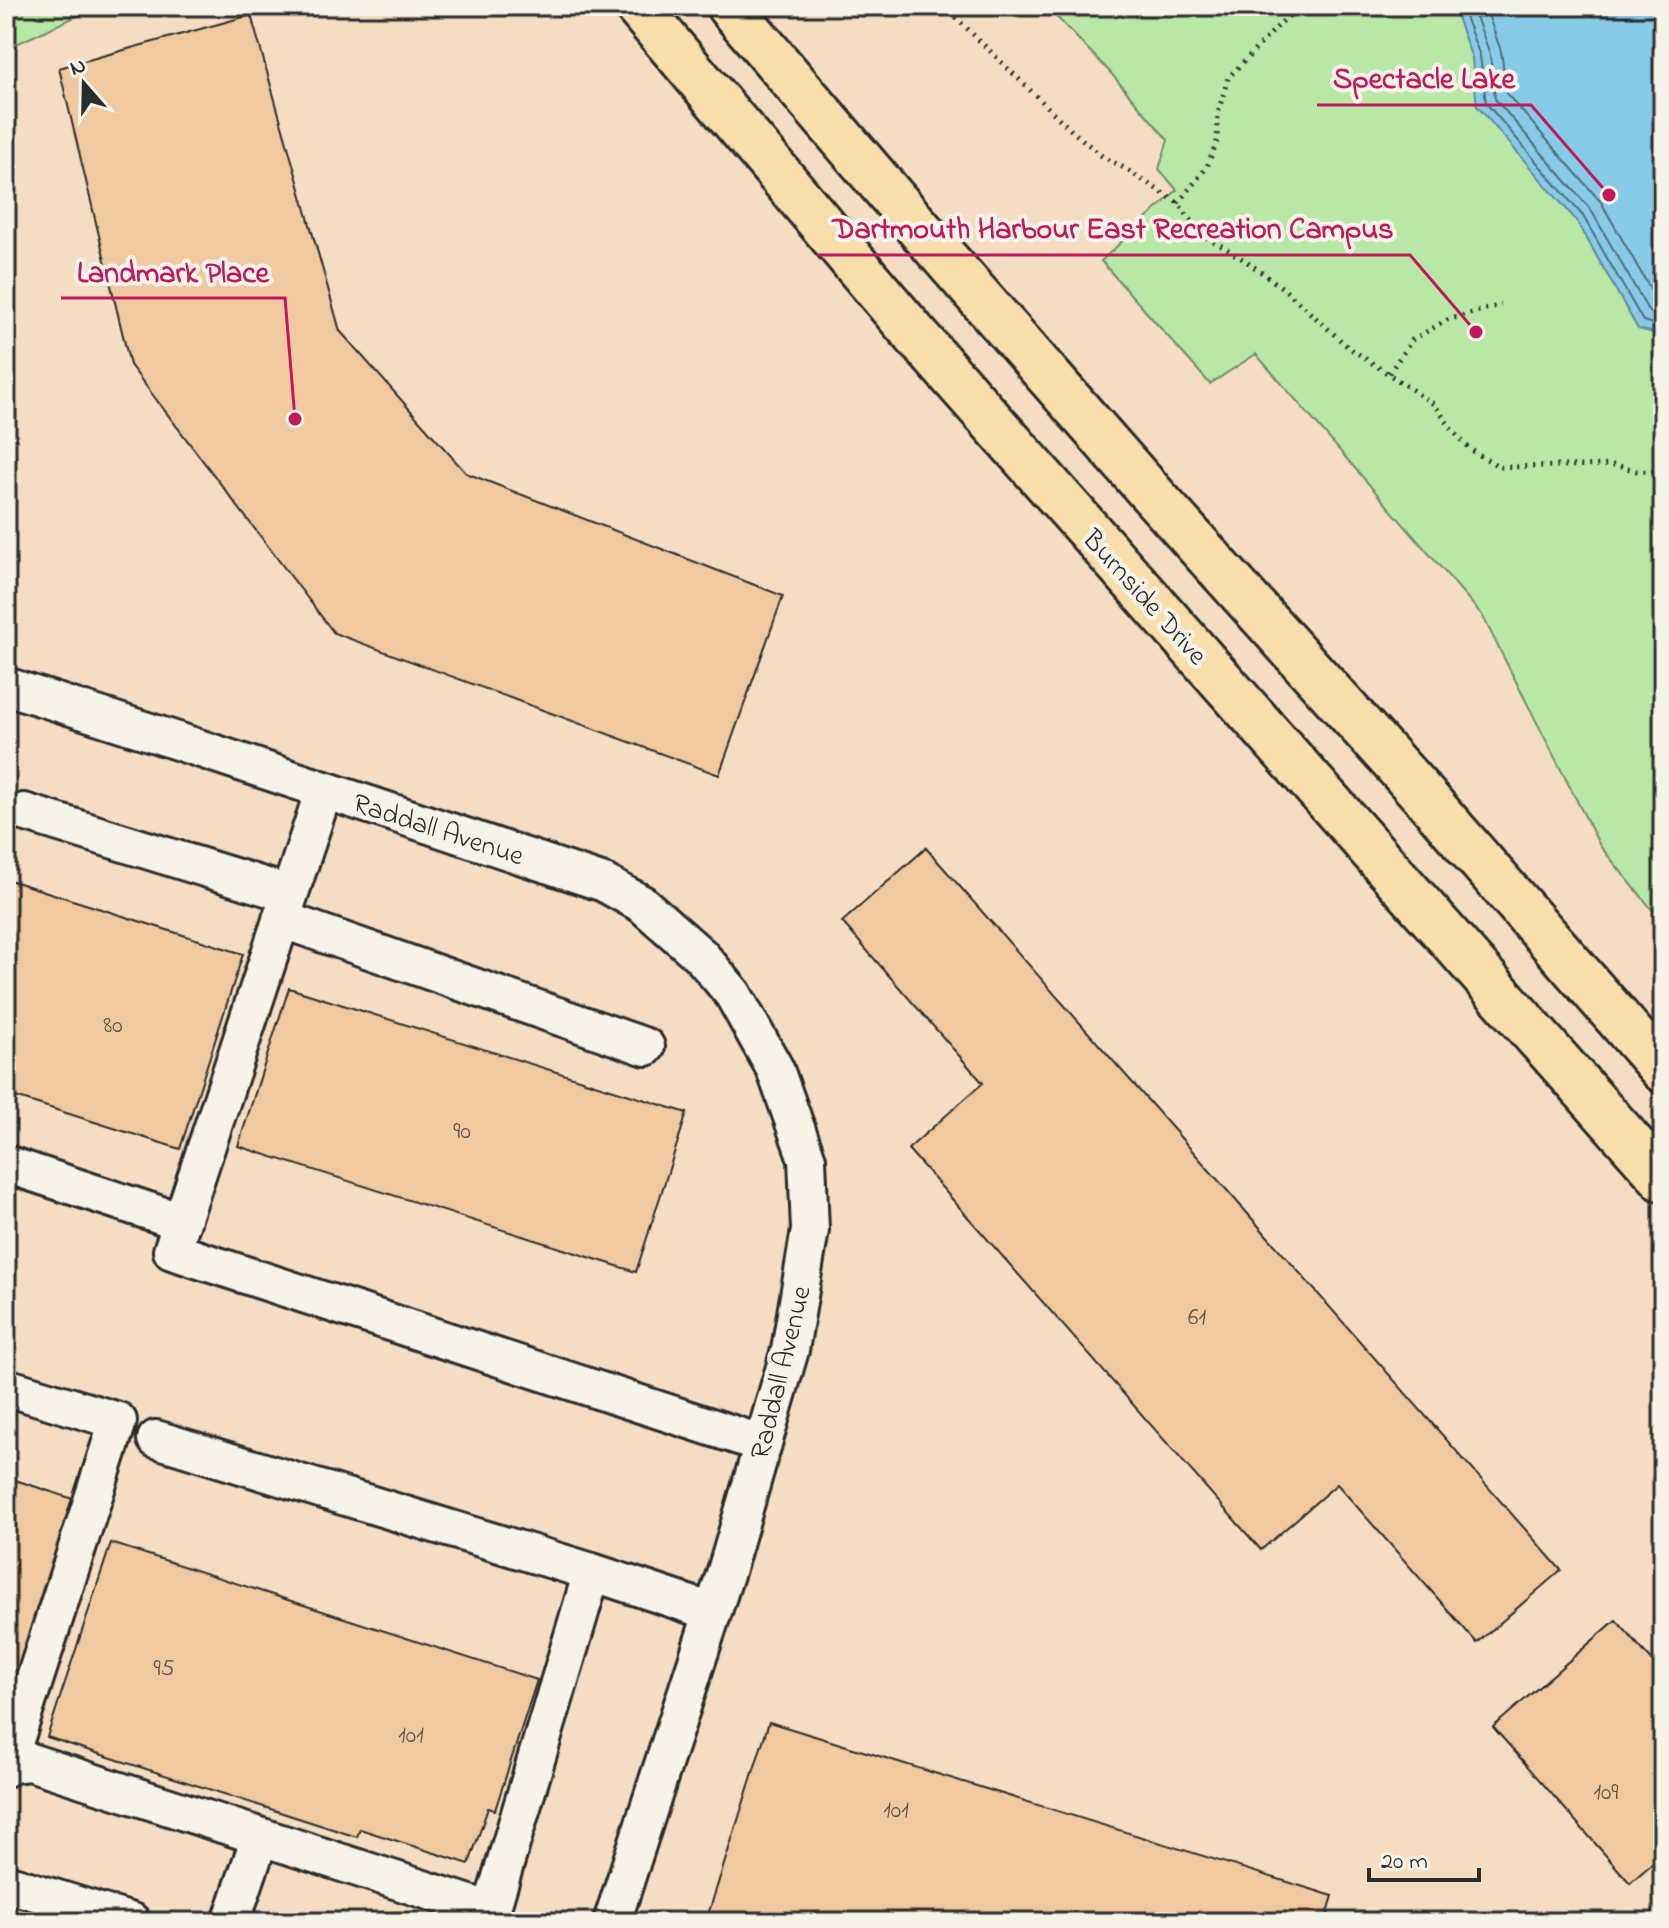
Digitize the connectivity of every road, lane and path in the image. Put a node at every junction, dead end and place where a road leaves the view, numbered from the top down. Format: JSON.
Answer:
{"nodes":[{"id":1,"x":637,"y":6,"type":"edge"},
{"id":2,"x":729,"y":6,"type":"edge"},
{"id":3,"x":944,"y":6,"type":"edge"},
{"id":4,"x":1300,"y":6,"type":"edge"},
{"id":5,"x":1178,"y":203,"type":"junction"},
{"id":6,"x":1501,"y":305,"type":"dead end"},
{"id":7,"x":1389,"y":373,"type":"junction"},
{"id":8,"x":1663,"y":472,"type":"edge"},
{"id":9,"x":6,"y":686,"type":"edge"},
{"id":10,"x":324,"y":790,"type":"junction"},
{"id":11,"x":24,"y":812,"type":"dead end"},
{"id":12,"x":285,"y":906,"type":"junction"},
{"id":13,"x":646,"y":1047,"type":"dead end"},
{"id":14,"x":1663,"y":1070,"type":"edge"},
{"id":15,"x":6,"y":1164,"type":"edge"},
{"id":16,"x":1663,"y":1179,"type":"edge"},
{"id":17,"x":182,"y":1222,"type":"junction"},
{"id":18,"x":6,"y":1387,"type":"edge"},
{"id":19,"x":156,"y":1439,"type":"dead end"},
{"id":20,"x":763,"y":1444,"type":"junction"},
{"id":21,"x":592,"y":1572,"type":"junction"},
{"id":22,"x":712,"y":1612,"type":"junction"},
{"id":23,"x":6,"y":1766,"type":"edge"},
{"id":24,"x":260,"y":1837,"type":"junction"},
{"id":25,"x":6,"y":1883,"type":"edge"},
{"id":26,"x":132,"y":1922,"type":"edge"},
{"id":27,"x":231,"y":1922,"type":"edge"},
{"id":28,"x":612,"y":1922,"type":"edge"}],
"edges":[{"from":1,"to":16,"type":"main road","name":"Burnside Drive"},
{"from":2,"to":14,"type":"main road"},
{"from":3,"to":5,"type":"path"},
{"from":4,"to":5,"type":"path"},
{"from":5,"to":7,"type":"path"},
{"from":6,"to":7,"type":"path"},
{"from":7,"to":8,"type":"path"},
{"from":9,"to":10,"type":"street","name":"Raddall Avenue"},
{"from":10,"to":12,"type":"street"},
{"from":10,"to":20,"type":"street","name":"Raddall Avenue"},
{"from":11,"to":12,"type":"street"},
{"from":12,"to":13,"type":"street"},
{"from":12,"to":17,"type":"street"},
{"from":15,"to":17,"type":"street"},
{"from":17,"to":20,"type":"street"},
{"from":18,"to":23,"type":"street"},
{"from":19,"to":21,"type":"street"},
{"from":20,"to":22,"type":"street","name":"Raddall Avenue"},
{"from":21,"to":22,"type":"street"},
{"from":21,"to":24,"type":"street"},
{"from":22,"to":28,"type":"street","name":"Raddall Avenue"},
{"from":23,"to":24,"type":"street"},
{"from":24,"to":27,"type":"street"},
{"from":25,"to":26,"type":"street"}]}
